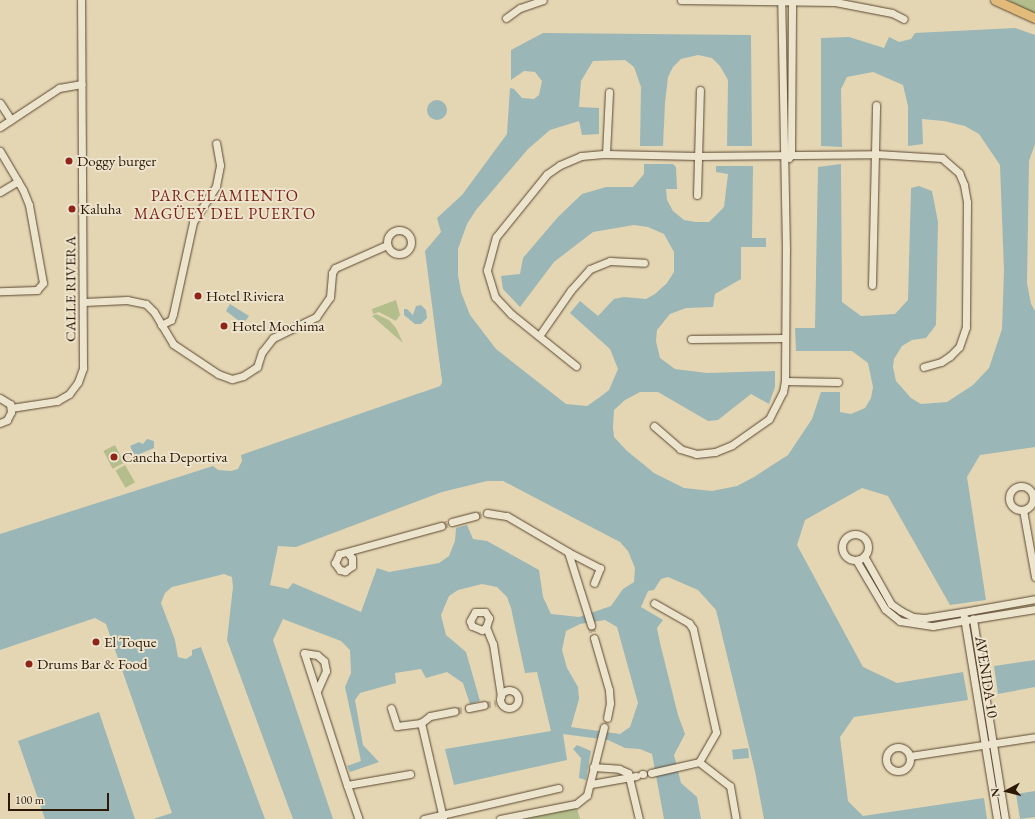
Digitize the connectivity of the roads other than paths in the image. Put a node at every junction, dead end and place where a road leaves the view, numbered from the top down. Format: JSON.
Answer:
{"nodes":[{"id":1,"x":81,"y":0,"type":"edge"},
{"id":2,"x":543,"y":0,"type":"edge"},
{"id":3,"x":681,"y":0,"type":"edge"},
{"id":4,"x":995,"y":0,"type":"edge"},
{"id":5,"x":781,"y":1,"type":"edge"},
{"id":6,"x":792,"y":1,"type":"edge"},
{"id":7,"x":506,"y":18,"type":"dead end"},
{"id":8,"x":1035,"y":18,"type":"edge"},
{"id":9,"x":904,"y":19,"type":"dead end"},
{"id":10,"x":82,"y":84,"type":"junction"},
{"id":11,"x":700,"y":90,"type":"dead end"},
{"id":12,"x":609,"y":92,"type":"dead end"},
{"id":13,"x":0,"y":103,"type":"edge"},
{"id":14,"x":876,"y":105,"type":"dead end"},
{"id":15,"x":11,"y":120,"type":"junction"},
{"id":16,"x":0,"y":127,"type":"edge"},
{"id":17,"x":216,"y":144,"type":"dead end"},
{"id":18,"x":0,"y":151,"type":"edge"},
{"id":19,"x":606,"y":154,"type":"junction"},
{"id":20,"x":783,"y":154,"type":"junction"},
{"id":21,"x":791,"y":154,"type":"junction"},
{"id":22,"x":876,"y":154,"type":"junction"},
{"id":23,"x":697,"y":156,"type":"junction"},
{"id":24,"x":786,"y":163,"type":"junction"},
{"id":25,"x":18,"y":181,"type":"junction"},
{"id":26,"x":0,"y":192,"type":"edge"},
{"id":27,"x":697,"y":195,"type":"dead end"},
{"id":28,"x":387,"y":245,"type":"dead end"},
{"id":29,"x":644,"y":262,"type":"dead end"},
{"id":30,"x":872,"y":285,"type":"dead end"},
{"id":31,"x":0,"y":291,"type":"edge"},
{"id":32,"x":84,"y":302,"type":"junction"},
{"id":33,"x":161,"y":325,"type":"junction"},
{"id":34,"x":539,"y":336,"type":"junction"},
{"id":35,"x":785,"y":338,"type":"junction"},
{"id":36,"x":691,"y":339,"type":"dead end"},
{"id":37,"x":576,"y":366,"type":"dead end"},
{"id":38,"x":924,"y":368,"type":"dead end"},
{"id":39,"x":785,"y":382,"type":"junction"},
{"id":40,"x":838,"y":382,"type":"dead end"},
{"id":41,"x":0,"y":398,"type":"edge"},
{"id":42,"x":11,"y":408,"type":"junction"},
{"id":43,"x":0,"y":422,"type":"edge"},
{"id":44,"x":654,"y":426,"type":"dead end"},
{"id":45,"x":1023,"y":510,"type":"dead end"},
{"id":46,"x":487,"y":513,"type":"tunnel mouth"},
{"id":47,"x":474,"y":516,"type":"tunnel mouth"},
{"id":48,"x":453,"y":522,"type":"tunnel mouth"},
{"id":49,"x":441,"y":526,"type":"tunnel mouth"},
{"id":50,"x":568,"y":552,"type":"junction"},
{"id":51,"x":348,"y":553,"type":"dead end"},
{"id":52,"x":864,"y":556,"type":"junction"},
{"id":53,"x":856,"y":560,"type":"junction"},
{"id":54,"x":1035,"y":577,"type":"edge"},
{"id":55,"x":594,"y":583,"type":"dead end"},
{"id":56,"x":1035,"y":600,"type":"edge"},
{"id":57,"x":654,"y":603,"type":"dead end"},
{"id":58,"x":1035,"y":609,"type":"edge"},
{"id":59,"x":971,"y":610,"type":"junction"},
{"id":60,"x":963,"y":612,"type":"junction"},
{"id":61,"x":973,"y":619,"type":"junction"},
{"id":62,"x":965,"y":621,"type":"junction"},
{"id":63,"x":590,"y":625,"type":"tunnel mouth"},
{"id":64,"x":486,"y":627,"type":"dead end"},
{"id":65,"x":594,"y":638,"type":"tunnel mouth"},
{"id":66,"x":984,"y":683,"type":"junction"},
{"id":67,"x":975,"y":684,"type":"junction"},
{"id":68,"x":317,"y":691,"type":"junction"},
{"id":69,"x":499,"y":700,"type":"dead end"},
{"id":70,"x":484,"y":705,"type":"tunnel mouth"},
{"id":71,"x":391,"y":708,"type":"dead end"},
{"id":72,"x":469,"y":708,"type":"tunnel mouth"},
{"id":73,"x":455,"y":711,"type":"tunnel mouth"},
{"id":74,"x":606,"y":718,"type":"dead end"},
{"id":75,"x":421,"y":723,"type":"junction"},
{"id":76,"x":604,"y":729,"type":"dead end"},
{"id":77,"x":1035,"y":737,"type":"edge"},
{"id":78,"x":994,"y":743,"type":"junction"},
{"id":79,"x":985,"y":744,"type":"junction"},
{"id":80,"x":910,"y":756,"type":"dead end"},
{"id":81,"x":699,"y":762,"type":"junction"},
{"id":82,"x":593,"y":768,"type":"junction"},
{"id":83,"x":652,"y":773,"type":"dead end"},
{"id":84,"x":410,"y":774,"type":"dead end"},
{"id":85,"x":638,"y":775,"type":"junction"},
{"id":86,"x":591,"y":784,"type":"junction"},
{"id":87,"x":347,"y":785,"type":"junction"},
{"id":88,"x":558,"y":788,"type":"dead end"},
{"id":89,"x":1004,"y":808,"type":"junction"},
{"id":90,"x":996,"y":809,"type":"junction"},
{"id":91,"x":443,"y":817,"type":"edge"},
{"id":92,"x":359,"y":819,"type":"edge"},
{"id":93,"x":424,"y":819,"type":"edge"},
{"id":94,"x":500,"y":819,"type":"edge"},
{"id":95,"x":639,"y":819,"type":"edge"},
{"id":96,"x":736,"y":819,"type":"edge"},
{"id":97,"x":997,"y":819,"type":"edge"},
{"id":98,"x":1005,"y":819,"type":"edge"}],
"edges":[{"from":1,"to":10,"type":"street","name":"CALLE RIVERA"},
{"from":2,"to":7,"type":"street"},
{"from":3,"to":5,"type":"street"},
{"from":4,"to":8,"type":"main road"},
{"from":5,"to":6,"type":"street"},
{"from":5,"to":20,"type":"street"},
{"from":6,"to":9,"type":"street"},
{"from":6,"to":21,"type":"street"},
{"from":10,"to":15,"type":"street"},
{"from":10,"to":32,"type":"street","name":"CALLE RIVERA"},
{"from":11,"to":23,"type":"street"},
{"from":12,"to":19,"type":"street"},
{"from":13,"to":15,"type":"street"},
{"from":14,"to":22,"type":"street"},
{"from":15,"to":16,"type":"street"},
{"from":17,"to":33,"type":"street"},
{"from":18,"to":25,"type":"street"},
{"from":19,"to":23,"type":"street"},
{"from":19,"to":34,"type":"street"},
{"from":20,"to":21,"type":"street"},
{"from":20,"to":23,"type":"street"},
{"from":20,"to":24,"type":"street"},
{"from":21,"to":22,"type":"street"},
{"from":21,"to":24,"type":"street"},
{"from":22,"to":30,"type":"street"},
{"from":22,"to":38,"type":"street"},
{"from":23,"to":27,"type":"street"},
{"from":24,"to":35,"type":"street"},
{"from":25,"to":26,"type":"street"},
{"from":25,"to":31,"type":"street"},
{"from":28,"to":33,"type":"street"},
{"from":29,"to":34,"type":"street"},
{"from":32,"to":33,"type":"street"},
{"from":32,"to":42,"type":"street","name":"CALLE RIVERA"},
{"from":34,"to":37,"type":"street"},
{"from":35,"to":36,"type":"street"},
{"from":35,"to":39,"type":"street"},
{"from":39,"to":40,"type":"street"},
{"from":39,"to":44,"type":"street"},
{"from":41,"to":42,"type":"street"},
{"from":42,"to":43,"type":"street"},
{"from":45,"to":54,"type":"street"},
{"from":46,"to":50,"type":"street"},
{"from":47,"to":48,"type":"street"},
{"from":49,"to":51,"type":"street"},
{"from":50,"to":55,"type":"street"},
{"from":50,"to":63,"type":"street"},
{"from":52,"to":53,"type":"street"},
{"from":52,"to":53,"type":"street"},
{"from":52,"to":60,"type":"street"},
{"from":53,"to":62,"type":"street"},
{"from":56,"to":59,"type":"street"},
{"from":57,"to":81,"type":"street"},
{"from":58,"to":61,"type":"street","name":"AVENIDA 10"},
{"from":59,"to":60,"type":"street"},
{"from":59,"to":61,"type":"street"},
{"from":60,"to":62,"type":"street","name":"AVENIDA 10"},
{"from":61,"to":62,"type":"street"},
{"from":61,"to":66,"type":"street","name":"AVENIDA 10"},
{"from":62,"to":67,"type":"street","name":"AVENIDA 10"},
{"from":64,"to":69,"type":"street"},
{"from":65,"to":74,"type":"street"},
{"from":66,"to":67,"type":"street"},
{"from":66,"to":78,"type":"street","name":"AVENIDA 10"},
{"from":67,"to":79,"type":"street","name":"AVENIDA 10"},
{"from":68,"to":68,"type":"street"},
{"from":68,"to":87,"type":"street"},
{"from":70,"to":72,"type":"street"},
{"from":71,"to":75,"type":"street"},
{"from":73,"to":75,"type":"street"},
{"from":75,"to":91,"type":"street"},
{"from":76,"to":82,"type":"street"},
{"from":77,"to":78,"type":"street"},
{"from":78,"to":79,"type":"street"},
{"from":78,"to":89,"type":"street","name":"AVENIDA 10"},
{"from":79,"to":80,"type":"street"},
{"from":79,"to":90,"type":"street","name":"AVENIDA 10"},
{"from":81,"to":83,"type":"street"},
{"from":81,"to":96,"type":"street"},
{"from":82,"to":85,"type":"street"},
{"from":82,"to":86,"type":"street"},
{"from":84,"to":87,"type":"street"},
{"from":85,"to":86,"type":"street"},
{"from":85,"to":95,"type":"street"},
{"from":86,"to":94,"type":"street"},
{"from":87,"to":92,"type":"street"},
{"from":88,"to":91,"type":"street"},
{"from":89,"to":90,"type":"street"},
{"from":89,"to":98,"type":"street","name":"AVENIDA 10"},
{"from":90,"to":97,"type":"street","name":"AVENIDA 10"},
{"from":91,"to":93,"type":"street"}]}
